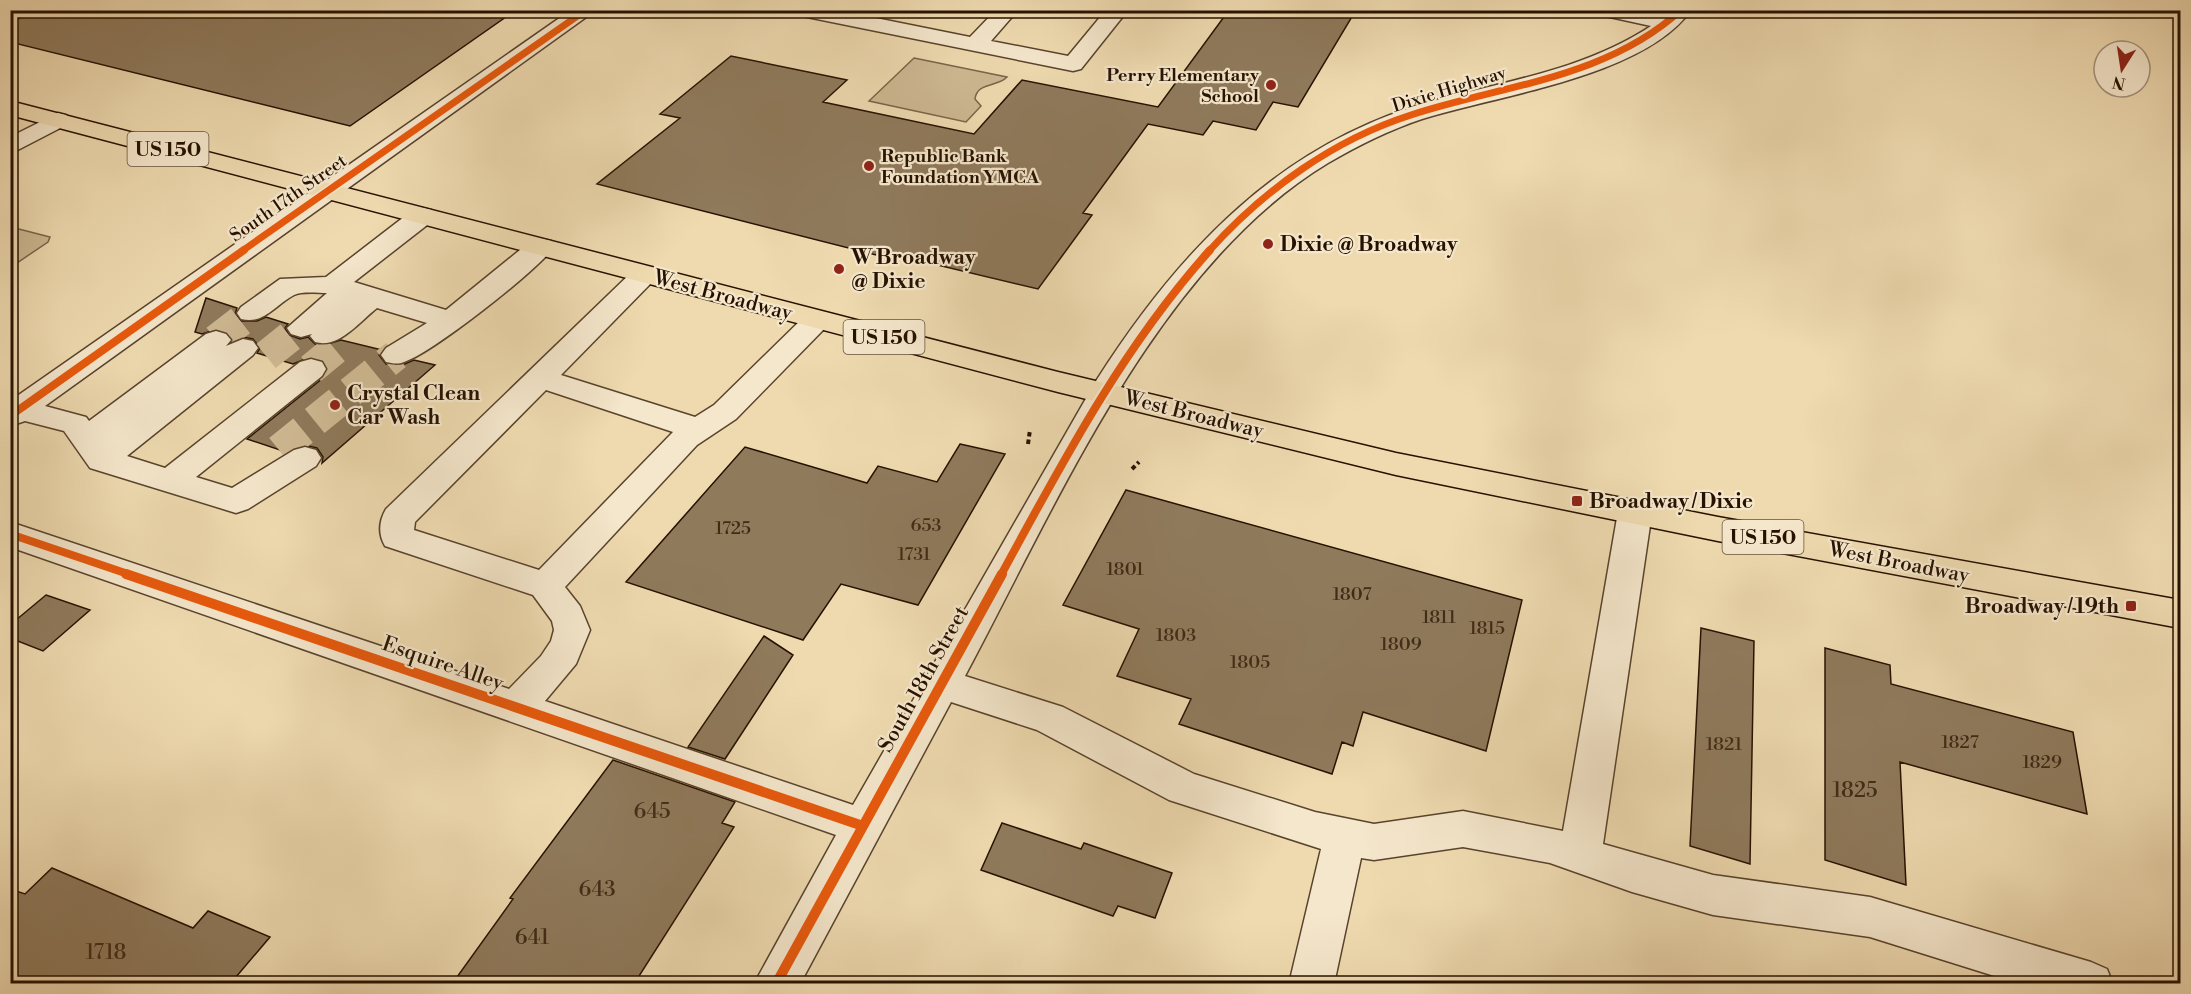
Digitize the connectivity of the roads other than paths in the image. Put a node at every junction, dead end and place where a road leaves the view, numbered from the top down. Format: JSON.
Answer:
{"nodes":[{"id":1,"x":586,"y":10,"type":"edge"},
{"id":2,"x":802,"y":10,"type":"edge"},
{"id":3,"x":895,"y":10,"type":"edge"},
{"id":4,"x":1008,"y":10,"type":"edge"},
{"id":5,"x":1118,"y":10,"type":"edge"},
{"id":6,"x":1604,"y":10,"type":"edge"},
{"id":7,"x":1676,"y":17,"type":"edge"},
{"id":8,"x":878,"y":25,"type":"junction"},
{"id":9,"x":976,"y":44,"type":"junction"},
{"id":10,"x":16,"y":114,"type":"edge"},
{"id":11,"x":58,"y":120,"type":"junction"},
{"id":12,"x":10,"y":147,"type":"edge"},
{"id":13,"x":326,"y":191,"type":"junction"},
{"id":14,"x":422,"y":216,"type":"junction"},
{"id":15,"x":541,"y":247,"type":"junction"},
{"id":16,"x":645,"y":274,"type":"junction"},
{"id":17,"x":362,"y":294,"type":"junction"},
{"id":18,"x":818,"y":320,"type":"junction"},
{"id":19,"x":451,"y":321,"type":"junction"},
{"id":20,"x":300,"y":328,"type":"junction"},
{"id":21,"x":266,"y":355,"type":"junction"},
{"id":22,"x":407,"y":358,"type":"tunnel mouth"},
{"id":23,"x":540,"y":378,"type":"junction"},
{"id":24,"x":1104,"y":393,"type":"junction"},
{"id":25,"x":15,"y":412,"type":"edge"},
{"id":26,"x":699,"y":429,"type":"junction"},
{"id":27,"x":292,"y":454,"type":"tunnel mouth"},
{"id":28,"x":127,"y":464,"type":"junction"},
{"id":29,"x":1635,"y":513,"type":"junction"},
{"id":30,"x":10,"y":534,"type":"edge"},
{"id":31,"x":545,"y":586,"type":"junction"},
{"id":32,"x":2181,"y":614,"type":"edge"},
{"id":33,"x":941,"y":684,"type":"junction"},
{"id":34,"x":516,"y":707,"type":"junction"},
{"id":35,"x":863,"y":826,"type":"junction"},
{"id":36,"x":1345,"y":836,"type":"junction"},
{"id":37,"x":1580,"y":856,"type":"junction"},
{"id":38,"x":779,"y":983,"type":"edge"},
{"id":39,"x":1311,"y":984,"type":"edge"},
{"id":40,"x":2091,"y":984,"type":"edge"}],
"edges":[{"from":1,"to":13,"type":"street","name":"South 17th Street"},
{"from":2,"to":8,"type":"street"},
{"from":3,"to":8,"type":"street"},
{"from":4,"to":9,"type":"street"},
{"from":5,"to":9,"type":"street"},
{"from":6,"to":7,"type":"street"},
{"from":7,"to":24,"type":"street","name":"Dixie Highway"},
{"from":8,"to":9,"type":"street"},
{"from":10,"to":11,"type":"main road","name":"West Broadway","number":"US 150"},
{"from":11,"to":12,"type":"street"},
{"from":11,"to":13,"type":"main road","name":"West Broadway","number":"US 150"},
{"from":13,"to":14,"type":"main road","name":"West Broadway","number":"US 150"},
{"from":13,"to":25,"type":"street","name":"South 17th Street"},
{"from":14,"to":15,"type":"main road","name":"West Broadway","number":"US 150"},
{"from":14,"to":17,"type":"street"},
{"from":15,"to":16,"type":"main road","name":"West Broadway","number":"US 150"},
{"from":15,"to":19,"type":"street"},
{"from":16,"to":18,"type":"main road","name":"West Broadway","number":"US 150"},
{"from":16,"to":23,"type":"street"},
{"from":17,"to":19,"type":"street"},
{"from":17,"to":20,"type":"street"},
{"from":17,"to":20,"type":"street"},
{"from":17,"to":20,"type":"street"},
{"from":18,"to":24,"type":"main road","name":"West Broadway","number":"US 150"},
{"from":18,"to":26,"type":"street"},
{"from":19,"to":22,"type":"street"},
{"from":21,"to":28,"type":"street"},
{"from":21,"to":28,"type":"street"},
{"from":21,"to":28,"type":"street"},
{"from":23,"to":26,"type":"street"},
{"from":23,"to":31,"type":"street"},
{"from":24,"to":29,"type":"main road","name":"West Broadway","number":"US 150"},
{"from":24,"to":33,"type":"street","name":"South 18th Street"},
{"from":25,"to":28,"type":"street"},
{"from":26,"to":31,"type":"street"},
{"from":27,"to":28,"type":"street"},
{"from":29,"to":32,"type":"main road","name":"West Broadway","number":"US 150"},
{"from":29,"to":37,"type":"street"},
{"from":30,"to":34,"type":"street","name":"Esquire Alley"},
{"from":31,"to":34,"type":"street"},
{"from":33,"to":35,"type":"street","name":"South 18th Street"},
{"from":33,"to":36,"type":"street"},
{"from":34,"to":35,"type":"street","name":"Esquire Alley"},
{"from":35,"to":38,"type":"street","name":"South 18th Street"},
{"from":36,"to":37,"type":"street"},
{"from":36,"to":39,"type":"street"},
{"from":37,"to":40,"type":"street"}]}
